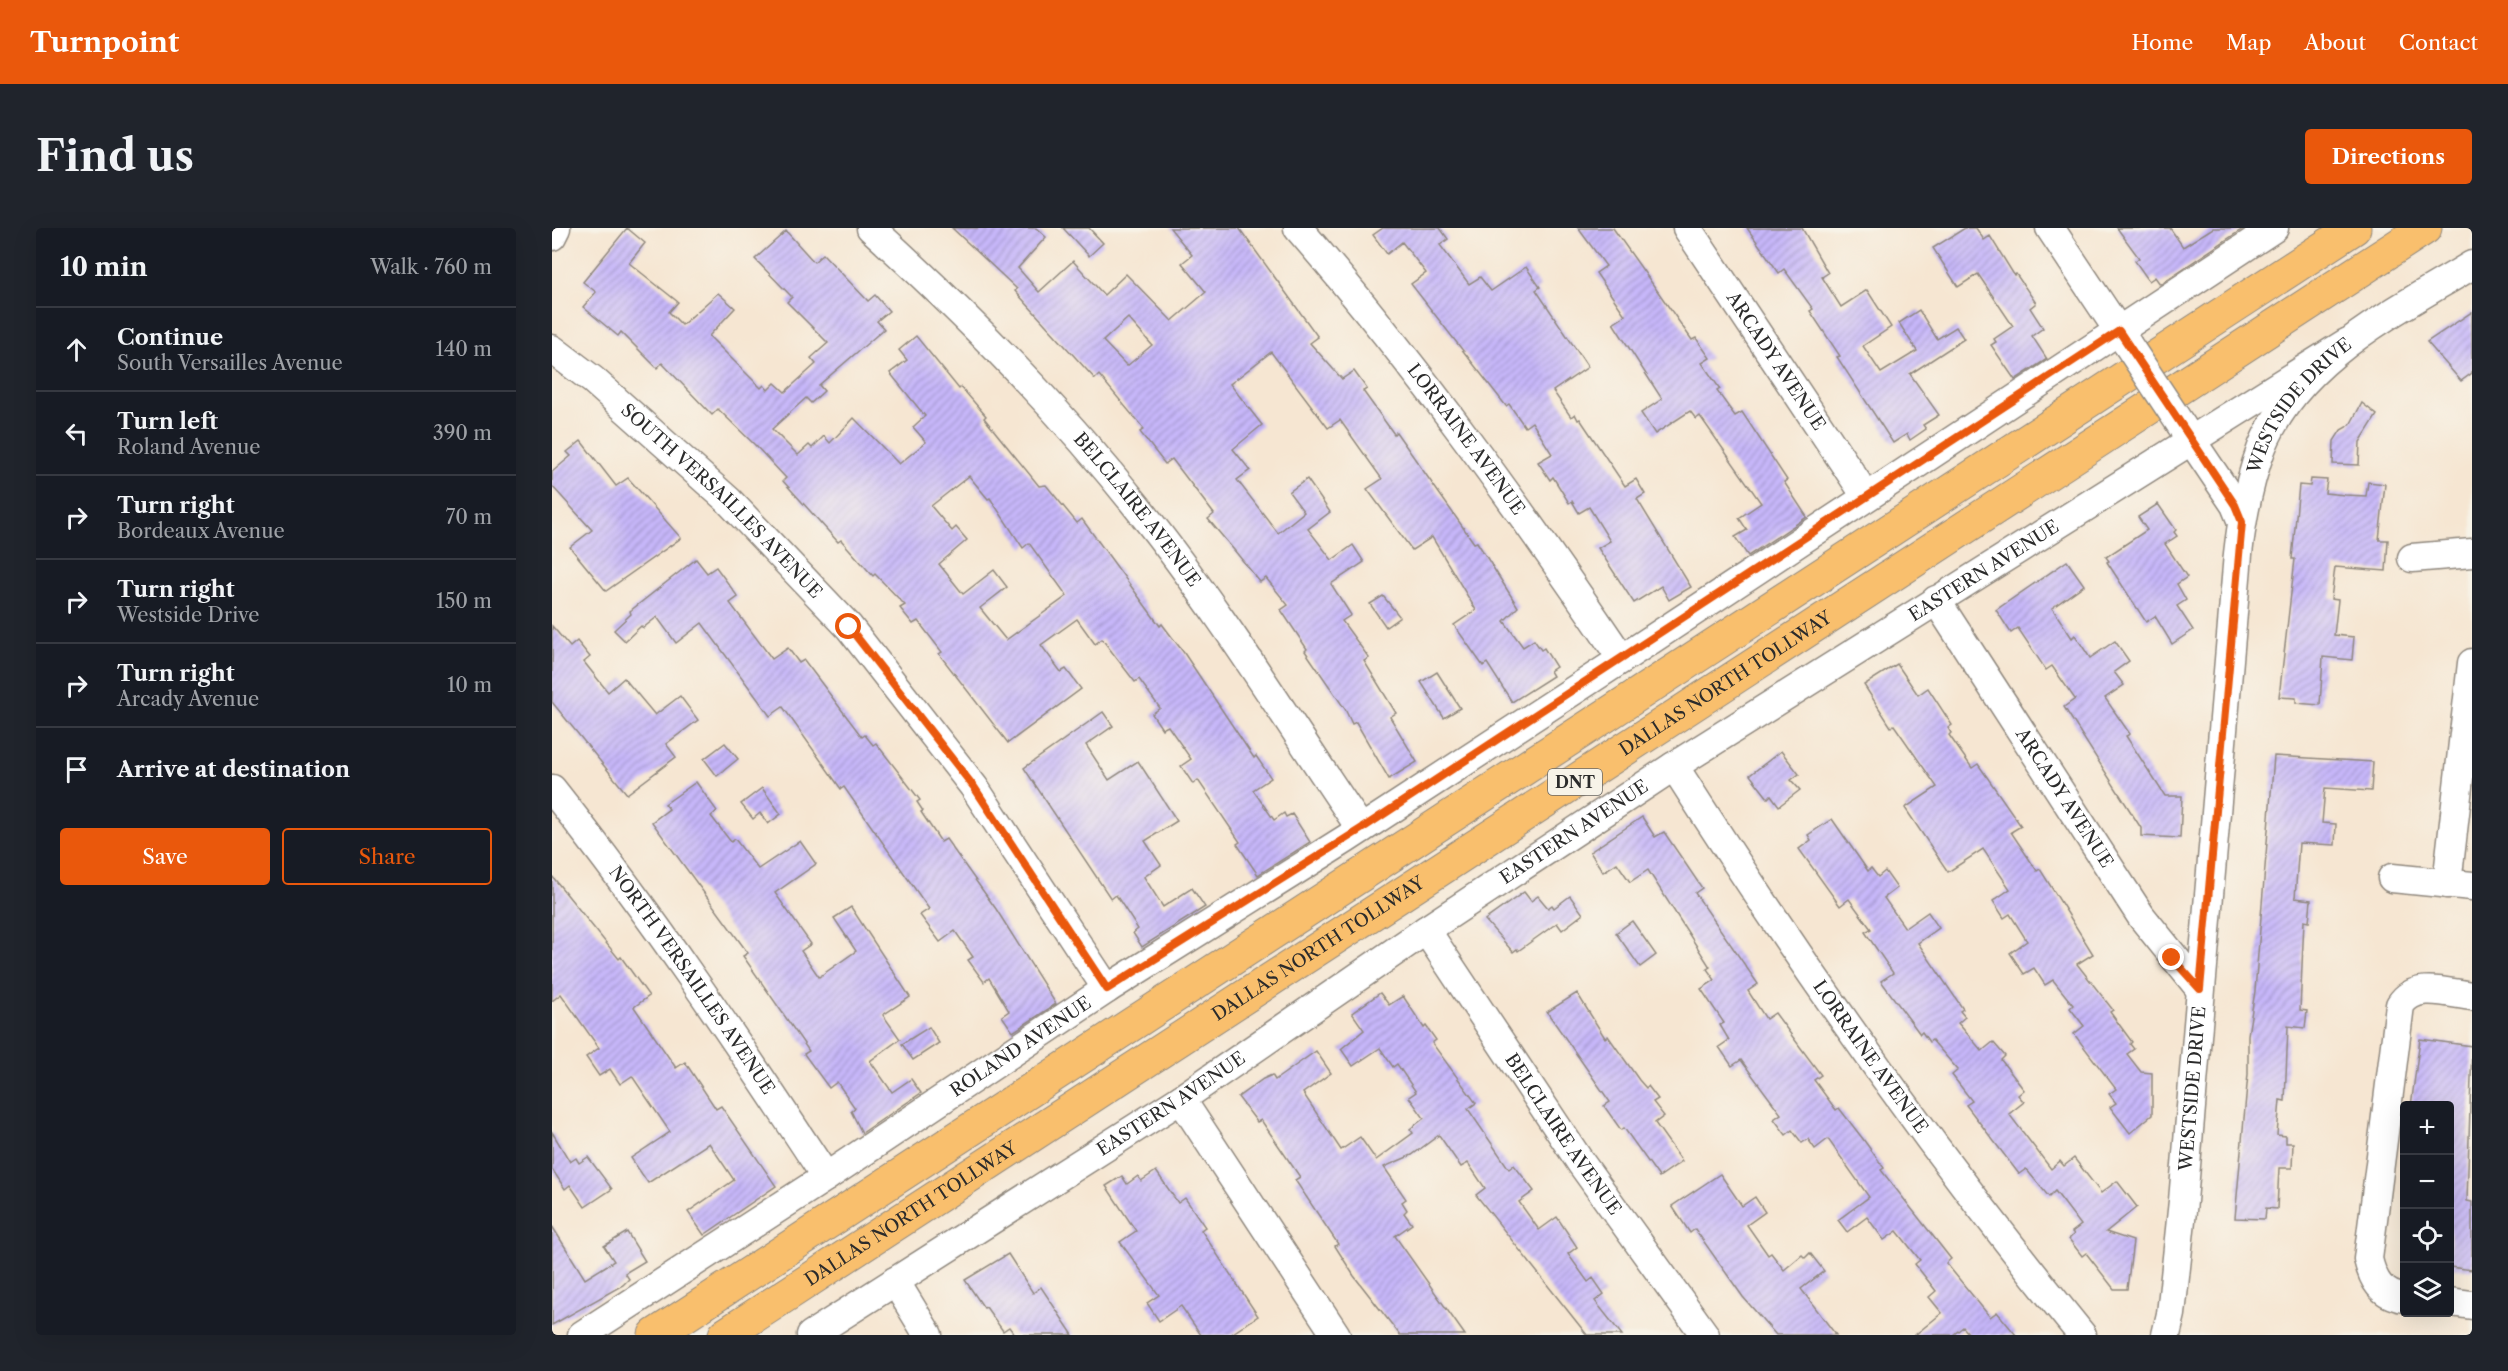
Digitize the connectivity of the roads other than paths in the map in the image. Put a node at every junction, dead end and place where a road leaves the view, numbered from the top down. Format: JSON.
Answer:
{"nodes":[{"id":1,"x":556,"y":228,"type":"edge"},
{"id":2,"x":871,"y":228,"type":"edge"},
{"id":3,"x":1298,"y":228,"type":"edge"},
{"id":4,"x":1687,"y":228,"type":"edge"},
{"id":5,"x":2050,"y":228,"type":"edge"},
{"id":6,"x":2274,"y":228,"type":"edge"},
{"id":7,"x":2354,"y":228,"type":"edge"},
{"id":8,"x":2425,"y":228,"type":"edge"},
{"id":9,"x":552,"y":236,"type":"edge"},
{"id":10,"x":2472,"y":265,"type":"edge"},
{"id":11,"x":2124,"y":338,"type":"junction"},
{"id":12,"x":2346,"y":343,"type":"junction"},
{"id":13,"x":552,"y":349,"type":"edge"},
{"id":14,"x":2186,"y":433,"type":"junction"},
{"id":15,"x":1866,"y":496,"type":"junction"},
{"id":16,"x":2242,"y":522,"type":"junction"},
{"id":17,"x":2472,"y":553,"type":"edge"},
{"id":18,"x":2412,"y":558,"type":"dead end"},
{"id":19,"x":1936,"y":600,"type":"junction"},
{"id":20,"x":1622,"y":659,"type":"junction"},
{"id":21,"x":2472,"y":669,"type":"edge"},
{"id":22,"x":1674,"y":766,"type":"junction"},
{"id":23,"x":552,"y":789,"type":"edge"},
{"id":24,"x":1361,"y":829,"type":"junction"},
{"id":25,"x":2392,"y":878,"type":"dead end"},
{"id":26,"x":2459,"y":885,"type":"edge"},
{"id":27,"x":1426,"y":930,"type":"junction"},
{"id":28,"x":1107,"y":989,"type":"junction"},
{"id":29,"x":2200,"y":989,"type":"junction"},
{"id":30,"x":2472,"y":996,"type":"edge"},
{"id":31,"x":1181,"y":1100,"type":"junction"},
{"id":32,"x":826,"y":1177,"type":"junction"},
{"id":33,"x":894,"y":1281,"type":"junction"},
{"id":34,"x":2400,"y":1297,"type":"edge"},
{"id":35,"x":2454,"y":1303,"type":"edge"},
{"id":36,"x":2472,"y":1305,"type":"edge"},
{"id":37,"x":582,"y":1335,"type":"edge"},
{"id":38,"x":655,"y":1335,"type":"edge"},
{"id":39,"x":725,"y":1335,"type":"edge"},
{"id":40,"x":811,"y":1335,"type":"edge"},
{"id":41,"x":928,"y":1335,"type":"edge"},
{"id":42,"x":1336,"y":1335,"type":"edge"},
{"id":43,"x":1705,"y":1335,"type":"edge"},
{"id":44,"x":2082,"y":1335,"type":"edge"},
{"id":45,"x":2166,"y":1335,"type":"edge"}],
"edges":[{"from":1,"to":9,"type":"street"},
{"from":2,"to":24,"type":"street","name":"BELCLAIRE AVENUE"},
{"from":3,"to":20,"type":"street","name":"LORRAINE AVENUE"},
{"from":4,"to":15,"type":"street","name":"ARCADY AVENUE"},
{"from":5,"to":11,"type":"street"},
{"from":6,"to":11,"type":"street","name":"ROLAND AVENUE"},
{"from":7,"to":38,"type":"highway","number":"DNT"},
{"from":8,"to":39,"type":"highway","name":"DALLAS NORTH TOLLWAY","number":"DNT"},
{"from":10,"to":12,"type":"street","name":"WESTSIDE DRIVE"},
{"from":11,"to":14,"type":"street","bridge":true},
{"from":11,"to":15,"type":"street","name":"ROLAND AVENUE"},
{"from":12,"to":14,"type":"street","name":"EASTERN AVENUE"},
{"from":12,"to":16,"type":"street","name":"WESTSIDE DRIVE"},
{"from":13,"to":28,"type":"street","name":"SOUTH VERSAILLES AVENUE"},
{"from":14,"to":16,"type":"street"},
{"from":14,"to":19,"type":"street","name":"EASTERN AVENUE"},
{"from":15,"to":20,"type":"street","name":"ROLAND AVENUE"},
{"from":16,"to":29,"type":"street","name":"WESTSIDE DRIVE"},
{"from":17,"to":18,"type":"street"},
{"from":19,"to":22,"type":"street","name":"EASTERN AVENUE"},
{"from":19,"to":29,"type":"street","name":"ARCADY AVENUE"},
{"from":20,"to":24,"type":"street","name":"ROLAND AVENUE"},
{"from":21,"to":26,"type":"street"},
{"from":22,"to":27,"type":"street","name":"EASTERN AVENUE"},
{"from":22,"to":44,"type":"street","name":"LORRAINE AVENUE"},
{"from":23,"to":32,"type":"street","name":"NORTH VERSAILLES AVENUE"},
{"from":24,"to":28,"type":"street","name":"ROLAND AVENUE"},
{"from":25,"to":26,"type":"street"},
{"from":27,"to":31,"type":"street","name":"EASTERN AVENUE"},
{"from":27,"to":43,"type":"street","name":"BELCLAIRE AVENUE"},
{"from":28,"to":32,"type":"street","name":"ROLAND AVENUE"},
{"from":29,"to":45,"type":"street","name":"WESTSIDE DRIVE"},
{"from":30,"to":34,"type":"street"},
{"from":31,"to":33,"type":"street","name":"EASTERN AVENUE"},
{"from":31,"to":42,"type":"street"},
{"from":32,"to":37,"type":"street","name":"ROLAND AVENUE"},
{"from":33,"to":40,"type":"street","name":"EASTERN AVENUE"},
{"from":33,"to":41,"type":"street"},
{"from":35,"to":36,"type":"street"}]}
